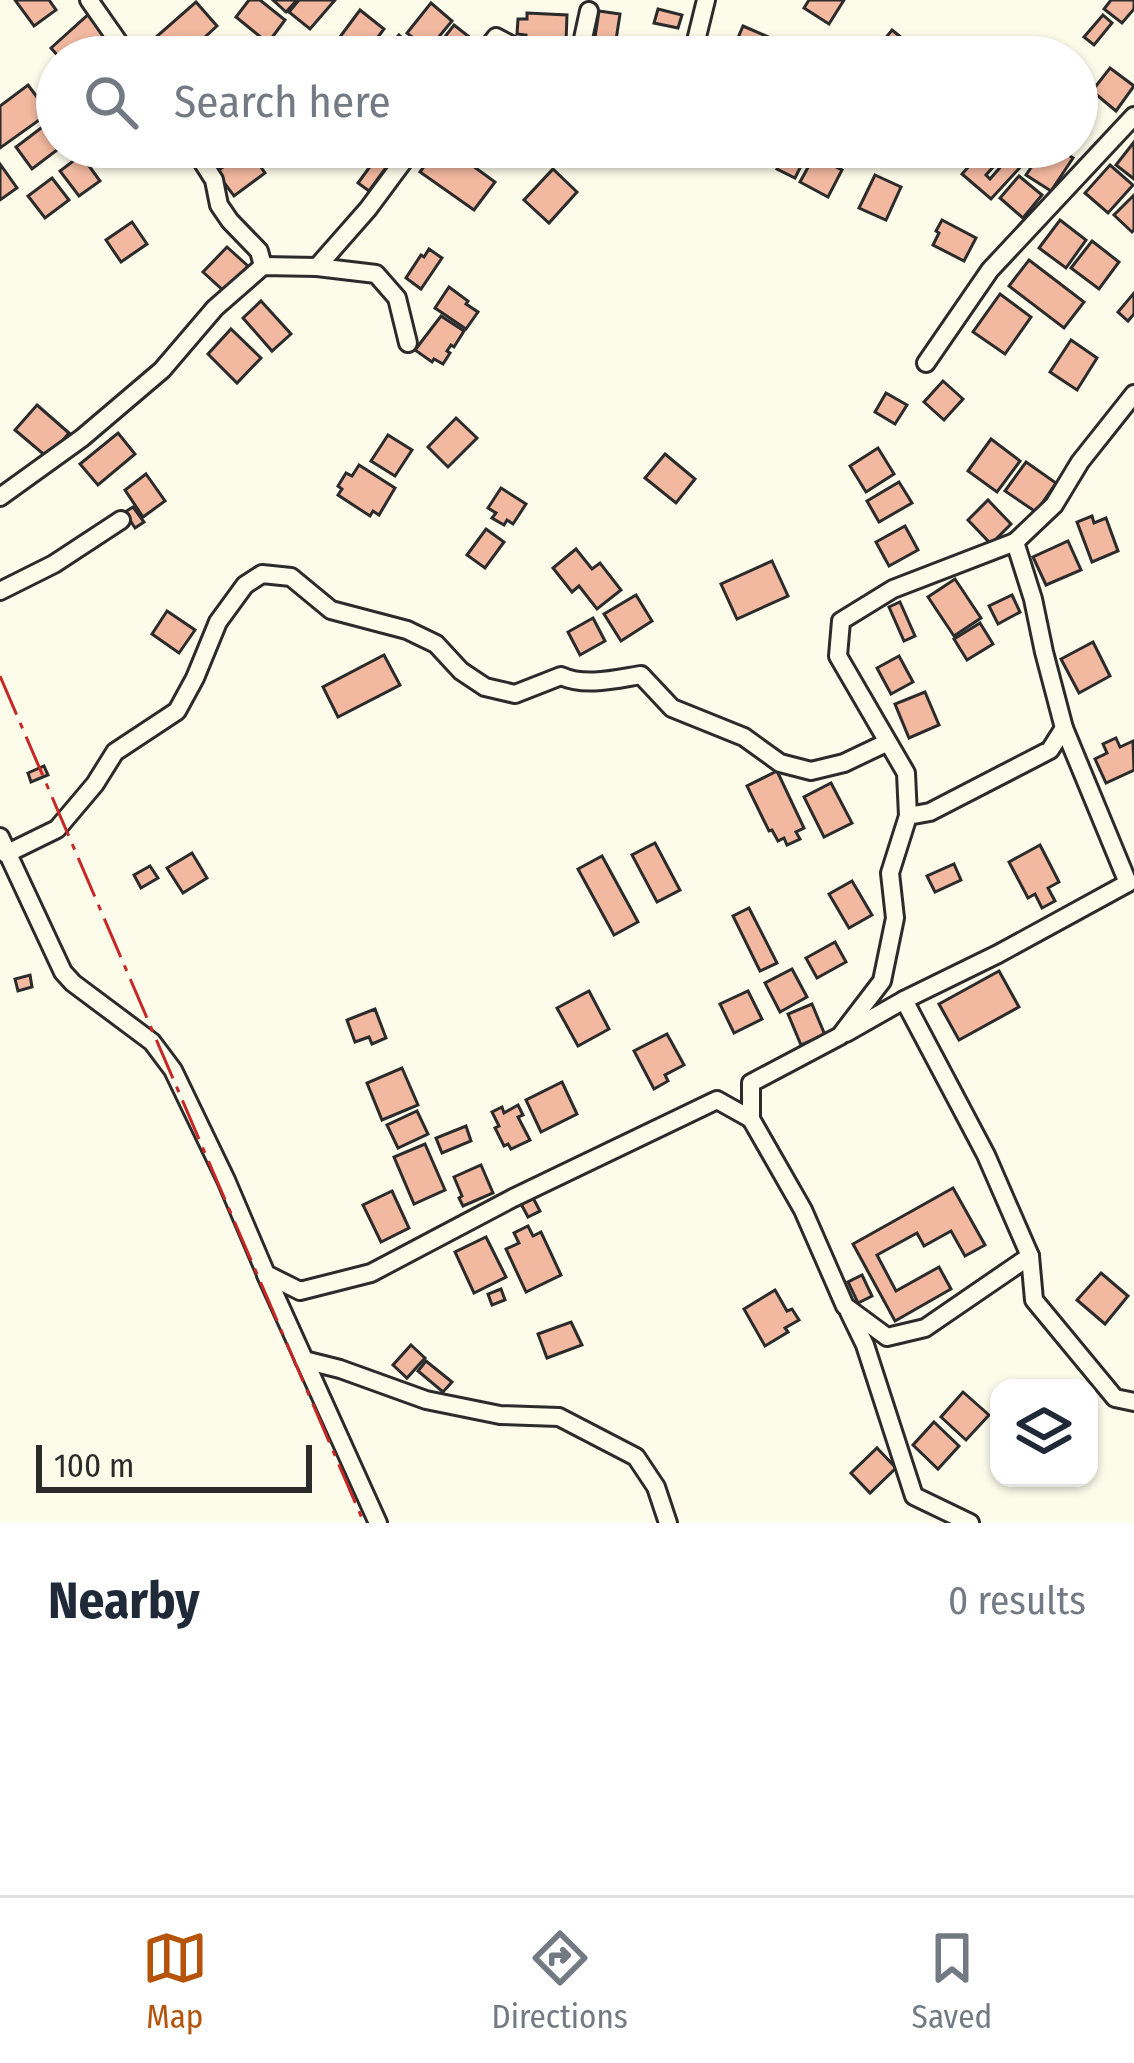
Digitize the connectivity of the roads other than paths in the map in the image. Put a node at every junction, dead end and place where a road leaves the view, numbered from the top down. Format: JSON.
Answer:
{"nodes":[{"id":1,"x":89,"y":0,"type":"edge"},
{"id":2,"x":706,"y":0,"type":"edge"},
{"id":3,"x":589,"y":11,"type":"dead end"},
{"id":4,"x":114,"y":36,"type":"edge"},
{"id":5,"x":584,"y":36,"type":"edge"},
{"id":6,"x":697,"y":36,"type":"edge"},
{"id":7,"x":1134,"y":116,"type":"edge"},
{"id":8,"x":1098,"y":153,"type":"edge"},
{"id":9,"x":206,"y":168,"type":"edge"},
{"id":10,"x":398,"y":168,"type":"edge"},
{"id":11,"x":1084,"y":168,"type":"edge"},
{"id":12,"x":263,"y":266,"type":"junction"},
{"id":13,"x":317,"y":267,"type":"junction"},
{"id":14,"x":408,"y":343,"type":"dead end"},
{"id":15,"x":926,"y":363,"type":"dead end"},
{"id":16,"x":1134,"y":394,"type":"edge"},
{"id":17,"x":0,"y":497,"type":"edge"},
{"id":18,"x":121,"y":520,"type":"dead end"},
{"id":19,"x":1015,"y":542,"type":"junction"},
{"id":20,"x":0,"y":591,"type":"edge"},
{"id":21,"x":1064,"y":728,"type":"junction"},
{"id":22,"x":886,"y":742,"type":"junction"},
{"id":23,"x":908,"y":816,"type":"junction"},
{"id":24,"x":3,"y":846,"type":"edge"},
{"id":25,"x":1131,"y":882,"type":"edge"},
{"id":26,"x":904,"y":1000,"type":"junction"},
{"id":27,"x":840,"y":1036,"type":"junction"},
{"id":28,"x":751,"y":1119,"type":"junction"},
{"id":29,"x":1030,"y":1256,"type":"junction"},
{"id":30,"x":266,"y":1274,"type":"junction"},
{"id":31,"x":845,"y":1306,"type":"junction"},
{"id":32,"x":304,"y":1360,"type":"junction"},
{"id":33,"x":1134,"y":1402,"type":"edge"},
{"id":34,"x":378,"y":1523,"type":"edge"},
{"id":35,"x":668,"y":1523,"type":"edge"},
{"id":36,"x":970,"y":1523,"type":"edge"}],
"edges":[{"from":1,"to":4,"type":"street"},
{"from":2,"to":6,"type":"street"},
{"from":3,"to":5,"type":"street"},
{"from":7,"to":8,"type":"street"},
{"from":9,"to":12,"type":"street"},
{"from":10,"to":13,"type":"street"},
{"from":11,"to":15,"type":"street"},
{"from":12,"to":13,"type":"street"},
{"from":12,"to":17,"type":"street"},
{"from":13,"to":14,"type":"street"},
{"from":16,"to":19,"type":"street"},
{"from":18,"to":20,"type":"street"},
{"from":19,"to":21,"type":"street"},
{"from":19,"to":22,"type":"street"},
{"from":21,"to":23,"type":"street"},
{"from":21,"to":25,"type":"street"},
{"from":22,"to":23,"type":"street"},
{"from":22,"to":24,"type":"street"},
{"from":23,"to":27,"type":"street"},
{"from":24,"to":30,"type":"street"},
{"from":25,"to":26,"type":"street"},
{"from":26,"to":27,"type":"street"},
{"from":26,"to":29,"type":"street"},
{"from":27,"to":28,"type":"street"},
{"from":28,"to":30,"type":"street"},
{"from":28,"to":31,"type":"street"},
{"from":29,"to":31,"type":"street"},
{"from":29,"to":33,"type":"street"},
{"from":30,"to":32,"type":"street"},
{"from":31,"to":36,"type":"street"},
{"from":32,"to":34,"type":"street"},
{"from":32,"to":35,"type":"street"}]}
